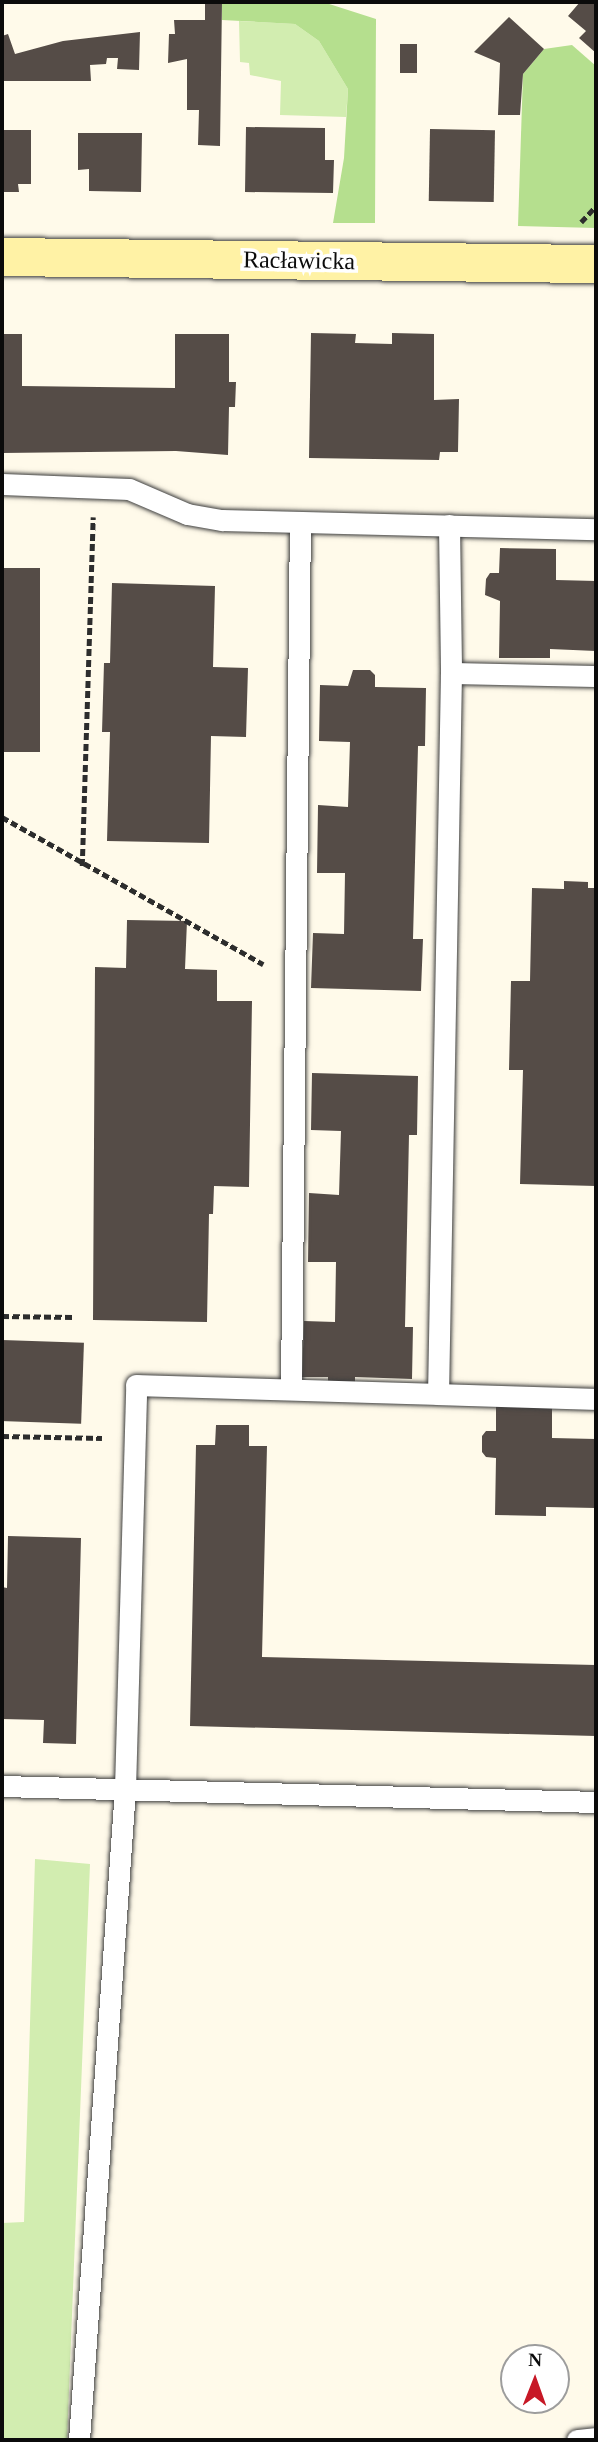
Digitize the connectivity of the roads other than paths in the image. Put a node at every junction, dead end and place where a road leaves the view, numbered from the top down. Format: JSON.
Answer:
{"nodes":[{"id":1,"x":2,"y":257,"type":"edge"},
{"id":2,"x":596,"y":264,"type":"edge"},
{"id":3,"x":2,"y":484,"type":"edge"},
{"id":4,"x":300,"y":522,"type":"junction"},
{"id":5,"x":449,"y":525,"type":"junction"},
{"id":6,"x":596,"y":529,"type":"edge"},
{"id":7,"x":451,"y":673,"type":"junction"},
{"id":8,"x":596,"y":676,"type":"edge"},
{"id":9,"x":291,"y":1389,"type":"junction"},
{"id":10,"x":438,"y":1394,"type":"junction"},
{"id":11,"x":596,"y":1399,"type":"edge"},
{"id":12,"x":2,"y":1786,"type":"edge"},
{"id":13,"x":125,"y":1789,"type":"junction"},
{"id":14,"x":596,"y":1801,"type":"edge"},
{"id":15,"x":596,"y":2438,"type":"edge"},
{"id":16,"x":79,"y":2440,"type":"edge"},
{"id":17,"x":577,"y":2440,"type":"edge"}],
"edges":[{"from":1,"to":2,"type":"street","name":"Racławicka"},
{"from":3,"to":4,"type":"lane"},
{"from":4,"to":5,"type":"lane"},
{"from":4,"to":9,"type":"lane"},
{"from":5,"to":6,"type":"lane"},
{"from":5,"to":7,"type":"lane"},
{"from":7,"to":8,"type":"lane"},
{"from":7,"to":10,"type":"lane"},
{"from":9,"to":10,"type":"lane"},
{"from":9,"to":13,"type":"lane"},
{"from":10,"to":11,"type":"lane"},
{"from":12,"to":13,"type":"lane"},
{"from":13,"to":14,"type":"lane"},
{"from":13,"to":16,"type":"lane"},
{"from":15,"to":17,"type":"lane"}]}
